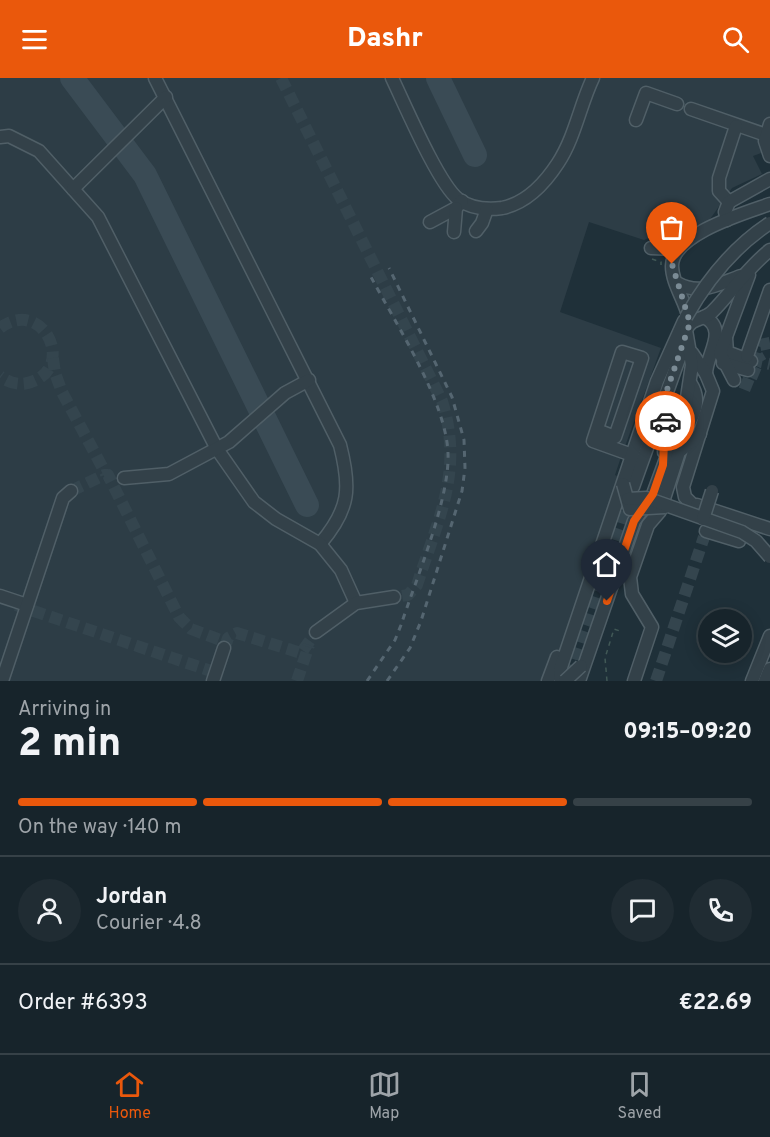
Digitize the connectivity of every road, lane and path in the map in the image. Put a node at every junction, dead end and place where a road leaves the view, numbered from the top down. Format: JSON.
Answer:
{"nodes":[{"id":1,"x":155,"y":78,"type":"edge"},
{"id":2,"x":392,"y":78,"type":"edge"},
{"id":3,"x":593,"y":78,"type":"edge"},
{"id":4,"x":166,"y":97,"type":"junction"},
{"id":5,"x":677,"y":104,"type":"dead end"},
{"id":6,"x":691,"y":109,"type":"dead end"},
{"id":7,"x":636,"y":120,"type":"dead end"},
{"id":8,"x":736,"y":126,"type":"junction"},
{"id":9,"x":768,"y":130,"type":"edge"},
{"id":10,"x":0,"y":137,"type":"edge"},
{"id":11,"x":770,"y":156,"type":"edge"},
{"id":12,"x":770,"y":179,"type":"edge"},
{"id":13,"x":73,"y":189,"type":"junction"},
{"id":14,"x":729,"y":202,"type":"junction"},
{"id":15,"x":770,"y":204,"type":"edge"},
{"id":16,"x":459,"y":205,"type":"junction"},
{"id":17,"x":487,"y":208,"type":"junction"},
{"id":18,"x":727,"y":220,"type":"junction"},
{"id":19,"x":430,"y":222,"type":"dead end"},
{"id":20,"x":770,"y":224,"type":"edge"},
{"id":21,"x":476,"y":231,"type":"dead end"},
{"id":22,"x":454,"y":232,"type":"dead end"},
{"id":23,"x":651,"y":248,"type":"dead end"},
{"id":24,"x":678,"y":249,"type":"junction"},
{"id":25,"x":770,"y":250,"type":"edge"},
{"id":26,"x":757,"y":261,"type":"junction"},
{"id":27,"x":743,"y":276,"type":"junction"},
{"id":28,"x":677,"y":283,"type":"junction"},
{"id":29,"x":770,"y":290,"type":"edge"},
{"id":30,"x":704,"y":317,"type":"junction"},
{"id":31,"x":690,"y":323,"type":"junction"},
{"id":32,"x":726,"y":336,"type":"junction"},
{"id":33,"x":686,"y":346,"type":"junction"},
{"id":34,"x":747,"y":361,"type":"junction"},
{"id":35,"x":723,"y":363,"type":"junction"},
{"id":36,"x":706,"y":374,"type":"junction"},
{"id":37,"x":309,"y":380,"type":"junction"},
{"id":38,"x":712,"y":386,"type":"junction"},
{"id":39,"x":666,"y":393,"type":"junction"},
{"id":40,"x":700,"y":434,"type":"junction"},
{"id":41,"x":595,"y":435,"type":"junction"},
{"id":42,"x":217,"y":449,"type":"junction"},
{"id":43,"x":645,"y":452,"type":"junction"},
{"id":44,"x":632,"y":455,"type":"junction"},
{"id":45,"x":668,"y":469,"type":"junction"},
{"id":46,"x":123,"y":478,"type":"dead end"},
{"id":47,"x":71,"y":491,"type":"tunnel mouth"},
{"id":48,"x":712,"y":491,"type":"dead end"},
{"id":49,"x":628,"y":495,"type":"junction"},
{"id":50,"x":691,"y":503,"type":"junction"},
{"id":51,"x":713,"y":510,"type":"junction"},
{"id":52,"x":704,"y":529,"type":"junction"},
{"id":53,"x":770,"y":529,"type":"edge"},
{"id":54,"x":739,"y":541,"type":"dead end"},
{"id":55,"x":320,"y":544,"type":"junction"},
{"id":56,"x":770,"y":557,"type":"edge"},
{"id":57,"x":0,"y":596,"type":"edge"},
{"id":58,"x":394,"y":597,"type":"tunnel mouth"},
{"id":59,"x":356,"y":603,"type":"junction"},
{"id":60,"x":27,"y":605,"type":"junction"},
{"id":61,"x":316,"y":632,"type":"tunnel mouth"},
{"id":62,"x":623,"y":632,"type":"dead end"},
{"id":63,"x":770,"y":636,"type":"edge"},
{"id":64,"x":224,"y":648,"type":"tunnel mouth"},
{"id":65,"x":581,"y":666,"type":"junction"},
{"id":66,"x":770,"y":669,"type":"edge"},
{"id":67,"x":213,"y":675,"type":"edge"},
{"id":68,"x":2,"y":681,"type":"edge"},
{"id":69,"x":548,"y":681,"type":"edge"},
{"id":70,"x":563,"y":681,"type":"edge"},
{"id":71,"x":578,"y":681,"type":"edge"},
{"id":72,"x":607,"y":681,"type":"edge"},
{"id":73,"x":634,"y":681,"type":"edge"},
{"id":74,"x":752,"y":681,"type":"edge"},
{"id":75,"x":765,"y":681,"type":"edge"}],
"edges":[{"from":1,"to":4,"type":"street"},
{"from":2,"to":16,"type":"street"},
{"from":3,"to":17,"type":"street"},
{"from":4,"to":13,"type":"street"},
{"from":4,"to":37,"type":"street"},
{"from":5,"to":7,"type":"street"},
{"from":6,"to":8,"type":"street"},
{"from":8,"to":9,"type":"street"},
{"from":8,"to":14,"type":"street"},
{"from":9,"to":11,"type":"street"},
{"from":10,"to":13,"type":"street"},
{"from":12,"to":14,"type":"street"},
{"from":13,"to":42,"type":"street"},
{"from":14,"to":18,"type":"street"},
{"from":15,"to":18,"type":"street"},
{"from":16,"to":17,"type":"street"},
{"from":16,"to":19,"type":"street"},
{"from":16,"to":22,"type":"street"},
{"from":17,"to":21,"type":"street"},
{"from":18,"to":24,"type":"street"},
{"from":20,"to":44,"type":"street","bridge":true},
{"from":23,"to":24,"type":"street"},
{"from":24,"to":28,"type":"street"},
{"from":25,"to":26,"type":"street"},
{"from":26,"to":27,"type":"street"},
{"from":26,"to":32,"type":"street"},
{"from":27,"to":28,"type":"street"},
{"from":27,"to":30,"type":"street"},
{"from":28,"to":31,"type":"street"},
{"from":29,"to":34,"type":"street"},
{"from":30,"to":31,"type":"street"},
{"from":30,"to":36,"type":"street"},
{"from":31,"to":33,"type":"street"},
{"from":32,"to":34,"type":"street"},
{"from":32,"to":35,"type":"street"},
{"from":33,"to":36,"type":"street"},
{"from":33,"to":39,"type":"street"},
{"from":33,"to":43,"type":"street"},
{"from":33,"to":45,"type":"street"},
{"from":34,"to":35,"type":"street"},
{"from":35,"to":36,"type":"street"},
{"from":35,"to":38,"type":"street"},
{"from":36,"to":38,"type":"street"},
{"from":37,"to":42,"type":"street"},
{"from":37,"to":55,"type":"street"},
{"from":38,"to":40,"type":"street"},
{"from":39,"to":43,"type":"street"},
{"from":39,"to":45,"type":"street"},
{"from":40,"to":45,"type":"street"},
{"from":40,"to":50,"type":"street"},
{"from":41,"to":41,"type":"street"},
{"from":41,"to":44,"type":"street"},
{"from":42,"to":46,"type":"street"},
{"from":42,"to":55,"type":"street"},
{"from":43,"to":49,"type":"street"},
{"from":44,"to":49,"type":"street"},
{"from":45,"to":50,"type":"street"},
{"from":45,"to":71,"type":"street"},
{"from":45,"to":73,"type":"street"},
{"from":47,"to":60,"type":"street"},
{"from":48,"to":52,"type":"street","bridge":true},
{"from":49,"to":52,"type":"street","bridge":true},
{"from":49,"to":65,"type":"street"},
{"from":49,"to":69,"type":"street"},
{"from":49,"to":70,"type":"street"},
{"from":50,"to":51,"type":"street"},
{"from":51,"to":52,"type":"street"},
{"from":51,"to":53,"type":"street"},
{"from":52,"to":54,"type":"street"},
{"from":52,"to":56,"type":"street","bridge":true},
{"from":55,"to":59,"type":"street"},
{"from":57,"to":60,"type":"street"},
{"from":58,"to":59,"type":"street"},
{"from":59,"to":61,"type":"street"},
{"from":60,"to":68,"type":"street"},
{"from":62,"to":72,"type":"path"},
{"from":63,"to":74,"type":"street"},
{"from":64,"to":67,"type":"street"},
{"from":65,"to":70,"type":"street","bridge":true},
{"from":65,"to":71,"type":"street","bridge":true},
{"from":66,"to":75,"type":"street"}]}
